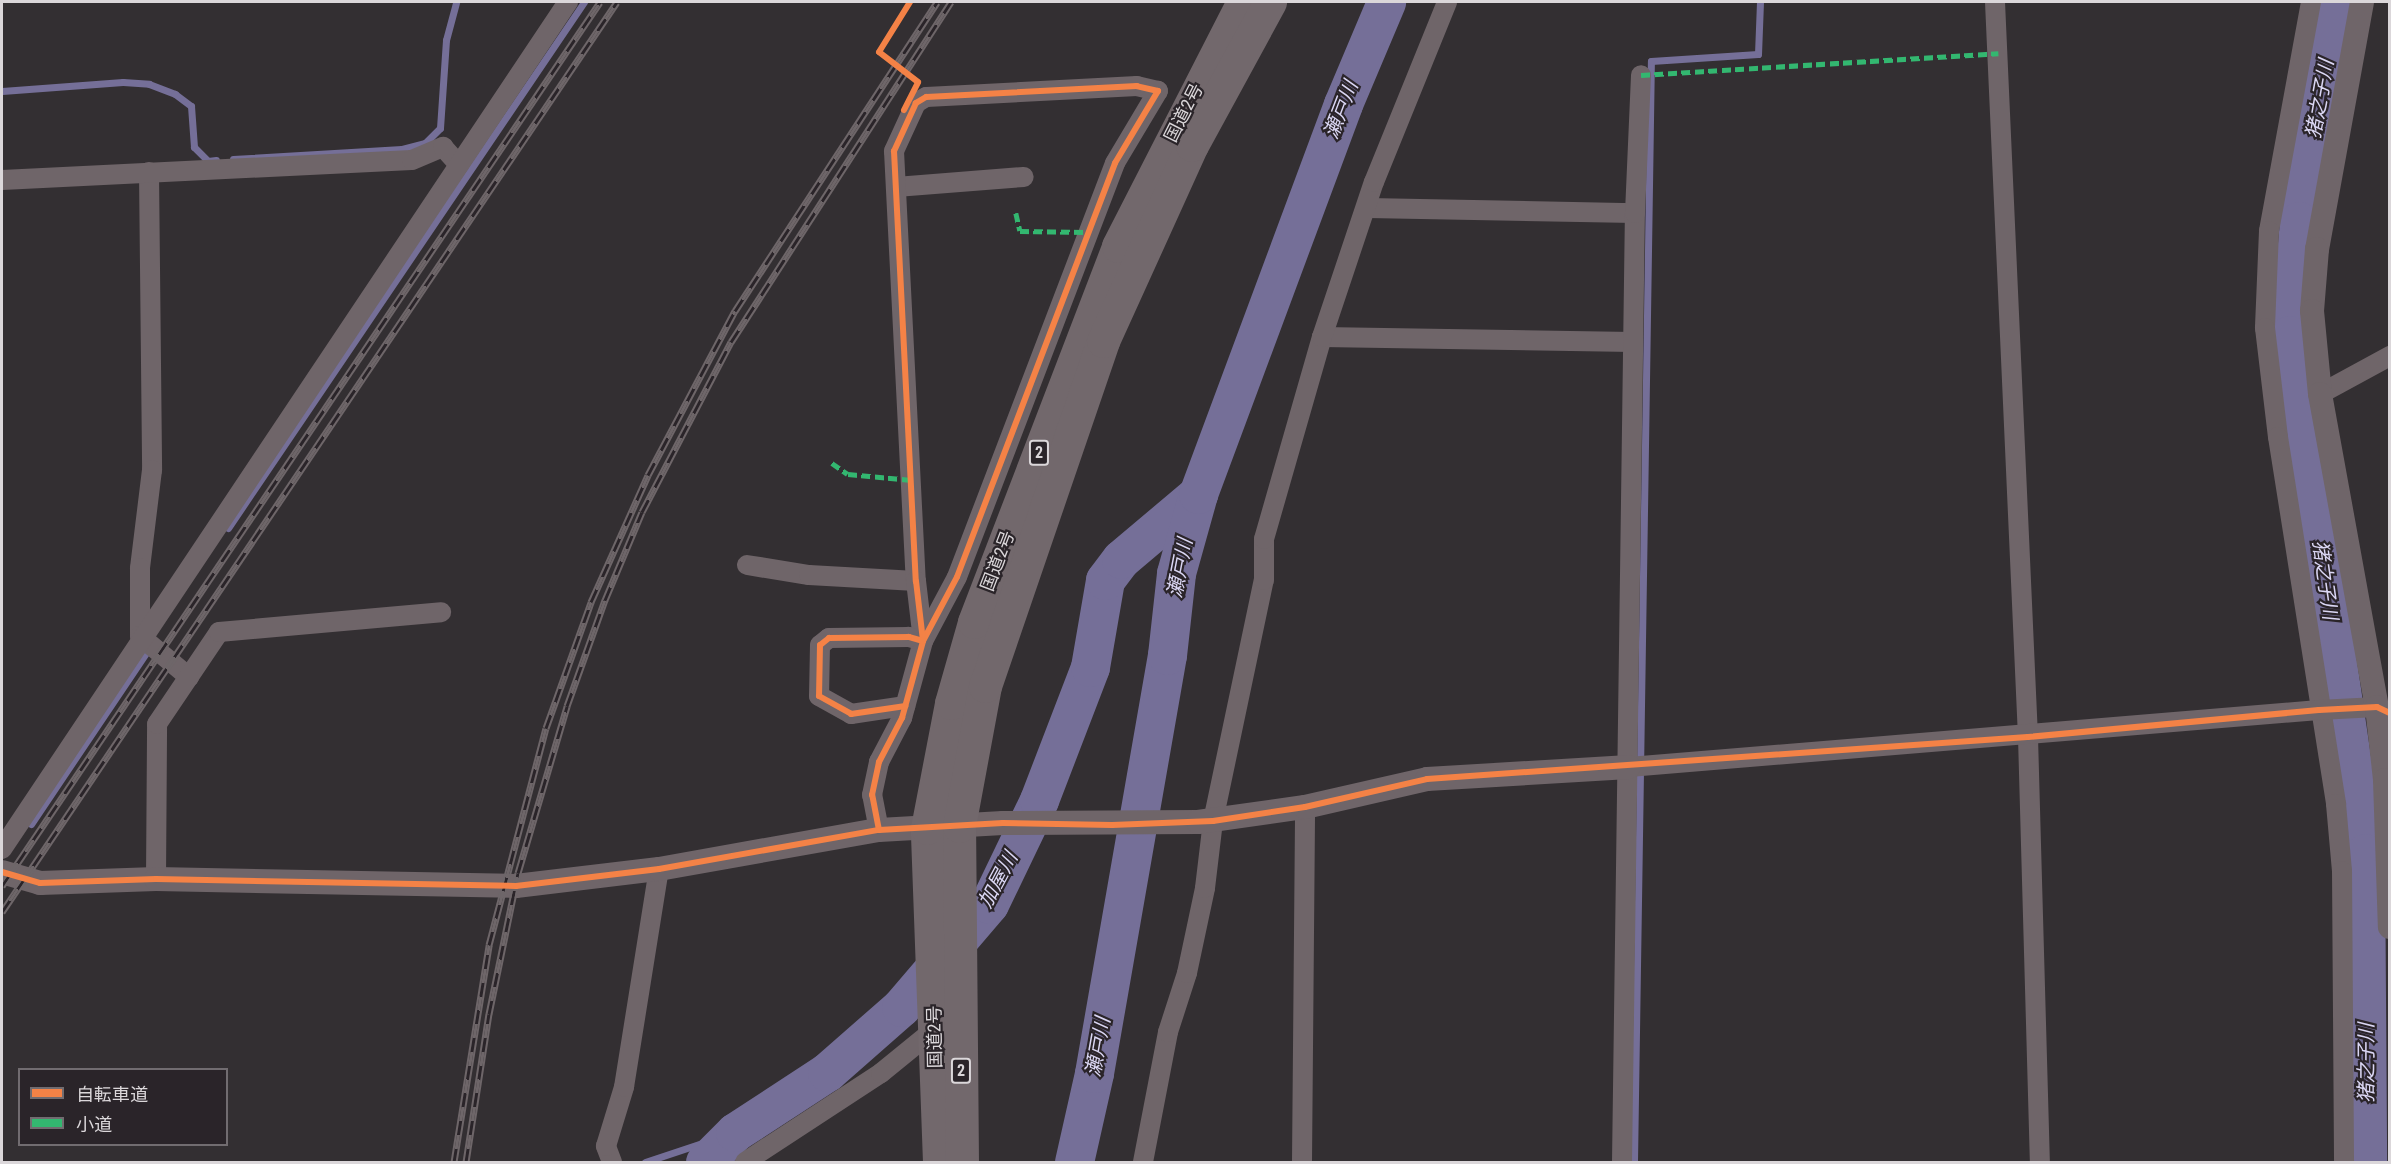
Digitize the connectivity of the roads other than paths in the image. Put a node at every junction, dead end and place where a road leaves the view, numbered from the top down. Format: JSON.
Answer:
{"nodes":[{"id":1,"x":568,"y":2,"type":"edge"},
{"id":2,"x":1243,"y":2,"type":"edge"},
{"id":3,"x":1270,"y":2,"type":"edge"},
{"id":4,"x":1447,"y":2,"type":"edge"},
{"id":5,"x":1995,"y":2,"type":"edge"},
{"id":6,"x":2311,"y":2,"type":"edge"},
{"id":7,"x":2362,"y":2,"type":"edge"},
{"id":8,"x":1641,"y":75,"type":"dead end"},
{"id":9,"x":1173,"y":98,"type":"junction"},
{"id":10,"x":459,"y":165,"type":"junction"},
{"id":11,"x":149,"y":172,"type":"junction"},
{"id":12,"x":1024,"y":177,"type":"dead end"},
{"id":13,"x":2,"y":180,"type":"edge"},
{"id":14,"x":896,"y":187,"type":"junction"},
{"id":15,"x":1368,"y":208,"type":"junction"},
{"id":16,"x":1635,"y":213,"type":"junction"},
{"id":17,"x":1322,"y":337,"type":"junction"},
{"id":18,"x":1633,"y":342,"type":"junction"},
{"id":19,"x":2390,"y":356,"type":"edge"},
{"id":20,"x":2320,"y":394,"type":"junction"},
{"id":21,"x":747,"y":565,"type":"dead end"},
{"id":22,"x":957,"y":577,"type":"junction"},
{"id":23,"x":916,"y":581,"type":"junction"},
{"id":24,"x":987,"y":588,"type":"junction"},
{"id":25,"x":441,"y":612,"type":"dead end"},
{"id":26,"x":923,"y":641,"type":"junction"},
{"id":27,"x":146,"y":644,"type":"junction"},
{"id":28,"x":189,"y":677,"type":"junction"},
{"id":29,"x":905,"y":706,"type":"junction"},
{"id":30,"x":2377,"y":709,"type":"edge"},
{"id":31,"x":2323,"y":710,"type":"junction"},
{"id":32,"x":2028,"y":737,"type":"junction"},
{"id":33,"x":1637,"y":766,"type":"junction"},
{"id":34,"x":1305,"y":807,"type":"junction"},
{"id":35,"x":1205,"y":822,"type":"junction"},
{"id":36,"x":959,"y":826,"type":"junction"},
{"id":37,"x":927,"y":828,"type":"junction"},
{"id":38,"x":879,"y":830,"type":"junction"},
{"id":39,"x":2,"y":849,"type":"edge"},
{"id":40,"x":660,"y":869,"type":"junction"},
{"id":41,"x":2,"y":872,"type":"edge"},
{"id":42,"x":156,"y":879,"type":"junction"},
{"id":43,"x":2390,"y":927,"type":"edge"},
{"id":44,"x":934,"y":1018,"type":"junction"},
{"id":45,"x":609,"y":1154,"type":"edge"},
{"id":46,"x":745,"y":1162,"type":"edge"},
{"id":47,"x":939,"y":1162,"type":"edge"},
{"id":48,"x":962,"y":1162,"type":"edge"},
{"id":49,"x":1143,"y":1162,"type":"edge"},
{"id":50,"x":1302,"y":1162,"type":"edge"},
{"id":51,"x":1622,"y":1162,"type":"edge"},
{"id":52,"x":2040,"y":1162,"type":"edge"},
{"id":53,"x":2344,"y":1162,"type":"edge"}],
"edges":[{"from":1,"to":10,"type":"street"},
{"from":2,"to":9,"type":"highway","name":"国道2号","number":"2"},
{"from":3,"to":36,"type":"highway","name":"国道2号","number":"2"},
{"from":4,"to":15,"type":"street"},
{"from":5,"to":32,"type":"street"},
{"from":6,"to":31,"type":"street"},
{"from":7,"to":20,"type":"street"},
{"from":8,"to":16,"type":"street"},
{"from":9,"to":14,"type":"street"},
{"from":9,"to":22,"type":"street"},
{"from":9,"to":24,"type":"highway","name":"国道2号","number":"2"},
{"from":10,"to":11,"type":"street"},
{"from":10,"to":27,"type":"street"},
{"from":11,"to":13,"type":"street"},
{"from":11,"to":27,"type":"street"},
{"from":12,"to":14,"type":"street"},
{"from":14,"to":23,"type":"street"},
{"from":15,"to":16,"type":"street"},
{"from":15,"to":17,"type":"street"},
{"from":16,"to":18,"type":"street"},
{"from":17,"to":18,"type":"street"},
{"from":17,"to":35,"type":"street"},
{"from":18,"to":33,"type":"street"},
{"from":19,"to":20,"type":"street"},
{"from":20,"to":30,"type":"street"},
{"from":21,"to":23,"type":"street"},
{"from":22,"to":24,"type":"street"},
{"from":22,"to":26,"type":"street"},
{"from":23,"to":26,"type":"street"},
{"from":24,"to":37,"type":"highway","name":"国道2号","number":"2"},
{"from":25,"to":28,"type":"street"},
{"from":26,"to":29,"type":"street"},
{"from":26,"to":29,"type":"street"},
{"from":27,"to":28,"type":"street"},
{"from":27,"to":39,"type":"street"},
{"from":28,"to":42,"type":"street"},
{"from":29,"to":38,"type":"street"},
{"from":30,"to":31,"type":"street"},
{"from":30,"to":43,"type":"street"},
{"from":31,"to":32,"type":"street"},
{"from":31,"to":53,"type":"street"},
{"from":32,"to":33,"type":"street"},
{"from":32,"to":52,"type":"street"},
{"from":33,"to":34,"type":"street"},
{"from":33,"to":51,"type":"street"},
{"from":34,"to":35,"type":"street"},
{"from":34,"to":50,"type":"street"},
{"from":35,"to":36,"type":"street"},
{"from":35,"to":49,"type":"street"},
{"from":36,"to":37,"type":"street"},
{"from":36,"to":48,"type":"highway","name":"国道2号","number":"2"},
{"from":37,"to":38,"type":"street"},
{"from":37,"to":44,"type":"highway","name":"国道2号","number":"2"},
{"from":38,"to":40,"type":"street"},
{"from":40,"to":42,"type":"street"},
{"from":40,"to":45,"type":"street"},
{"from":41,"to":42,"type":"street"},
{"from":44,"to":46,"type":"street"},
{"from":44,"to":47,"type":"highway","name":"国道2号","number":"2"}]}
